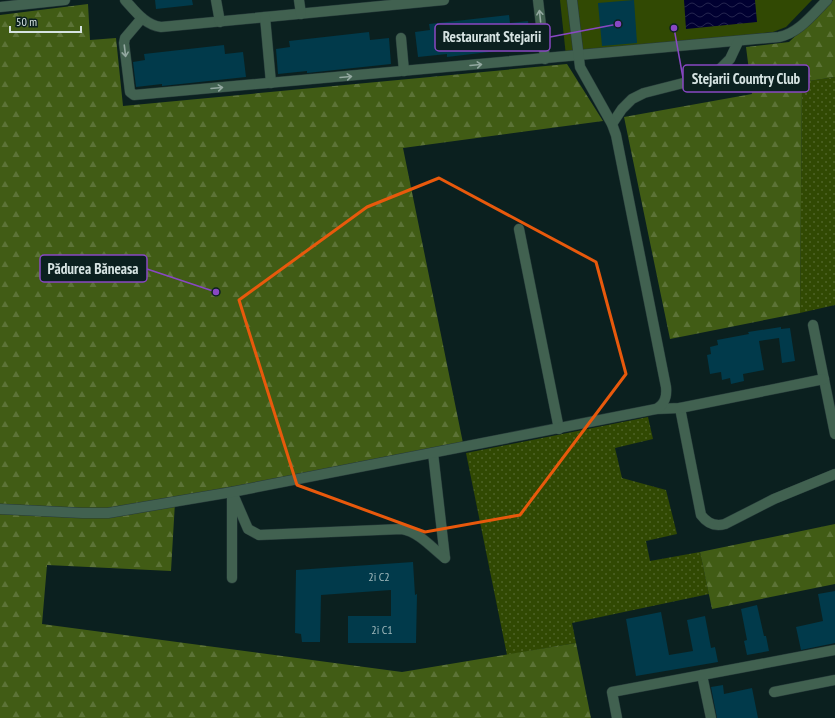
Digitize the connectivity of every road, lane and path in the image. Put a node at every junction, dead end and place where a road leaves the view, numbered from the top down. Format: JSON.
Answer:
{"nodes":[{"id":1,"x":65,"y":0,"type":"edge"},
{"id":2,"x":125,"y":0,"type":"edge"},
{"id":3,"x":216,"y":0,"type":"edge"},
{"id":4,"x":299,"y":0,"type":"edge"},
{"id":5,"x":444,"y":0,"type":"edge"},
{"id":6,"x":538,"y":0,"type":"edge"},
{"id":7,"x":572,"y":0,"type":"edge"},
{"id":8,"x":826,"y":0,"type":"edge"},
{"id":9,"x":381,"y":3,"type":"edge"},
{"id":10,"x":0,"y":7,"type":"edge"},
{"id":11,"x":301,"y":14,"type":"junction"},
{"id":12,"x":264,"y":17,"type":"junction"},
{"id":13,"x":142,"y":18,"type":"junction"},
{"id":14,"x":220,"y":22,"type":"junction"},
{"id":15,"x":401,"y":38,"type":"dead end"},
{"id":16,"x":738,"y":42,"type":"junction"},
{"id":17,"x":577,"y":55,"type":"junction"},
{"id":18,"x":545,"y":59,"type":"junction"},
{"id":19,"x":404,"y":72,"type":"junction"},
{"id":20,"x":271,"y":83,"type":"junction"},
{"id":21,"x":612,"y":124,"type":"junction"},
{"id":22,"x":519,"y":229,"type":"dead end"},
{"id":23,"x":813,"y":325,"type":"dead end"},
{"id":24,"x":824,"y":379,"type":"junction"},
{"id":25,"x":680,"y":408,"type":"junction"},
{"id":26,"x":656,"y":409,"type":"junction"},
{"id":27,"x":560,"y":428,"type":"junction"},
{"id":28,"x":835,"y":434,"type":"edge"},
{"id":29,"x":433,"y":454,"type":"junction"},
{"id":30,"x":835,"y":474,"type":"edge"},
{"id":31,"x":232,"y":492,"type":"junction"},
{"id":32,"x":0,"y":509,"type":"edge"},
{"id":33,"x":232,"y":578,"type":"dead end"},
{"id":34,"x":835,"y":650,"type":"edge"},
{"id":35,"x":702,"y":675,"type":"junction"},
{"id":36,"x":835,"y":680,"type":"edge"},
{"id":37,"x":774,"y":692,"type":"dead end"},
{"id":38,"x":618,"y":718,"type":"edge"},
{"id":39,"x":710,"y":718,"type":"edge"}],
"edges":[{"from":1,"to":10,"type":"street"},
{"from":2,"to":13,"type":"street"},
{"from":3,"to":14,"type":"street"},
{"from":4,"to":11,"type":"street"},
{"from":5,"to":9,"type":"street"},
{"from":18,"to":6,"type":"street","one_way":true},
{"from":7,"to":17,"type":"street"},
{"from":8,"to":16,"type":"street"},
{"from":9,"to":11,"type":"street"},
{"from":11,"to":12,"type":"street"},
{"from":12,"to":14,"type":"street"},
{"from":12,"to":20,"type":"street"},
{"from":13,"to":14,"type":"street"},
{"from":13,"to":20,"type":"street","one_way":true},
{"from":15,"to":19,"type":"street"},
{"from":16,"to":17,"type":"street"},
{"from":16,"to":21,"type":"street"},
{"from":17,"to":18,"type":"street"},
{"from":17,"to":21,"type":"street"},
{"from":19,"to":18,"type":"street","one_way":true},
{"from":20,"to":19,"type":"street","one_way":true},
{"from":21,"to":26,"type":"street"},
{"from":22,"to":27,"type":"street"},
{"from":23,"to":24,"type":"street"},
{"from":24,"to":25,"type":"street"},
{"from":24,"to":28,"type":"street"},
{"from":25,"to":26,"type":"street"},
{"from":25,"to":30,"type":"street"},
{"from":26,"to":27,"type":"street"},
{"from":27,"to":29,"type":"street"},
{"from":29,"to":31,"type":"street"},
{"from":29,"to":31,"type":"street"},
{"from":31,"to":32,"type":"street"},
{"from":31,"to":33,"type":"street"},
{"from":34,"to":35,"type":"street"},
{"from":35,"to":38,"type":"street"},
{"from":35,"to":39,"type":"street"},
{"from":36,"to":37,"type":"street"}]}
